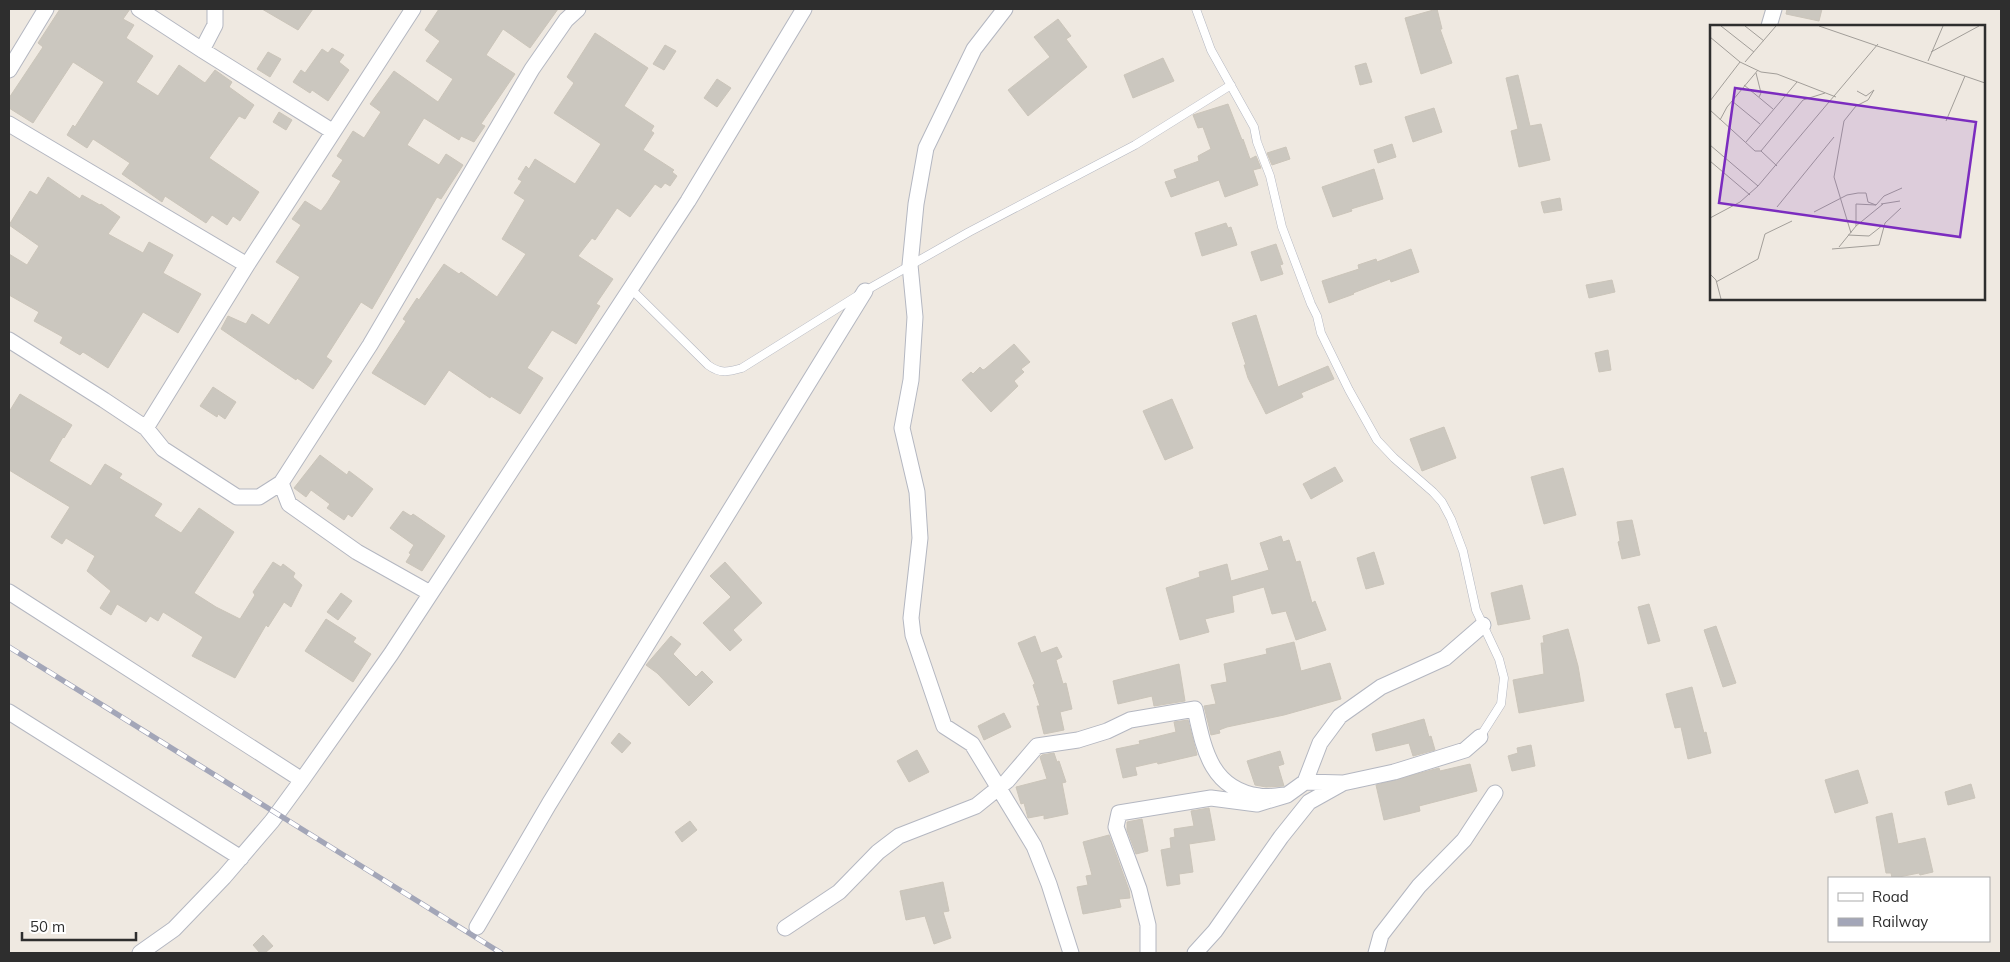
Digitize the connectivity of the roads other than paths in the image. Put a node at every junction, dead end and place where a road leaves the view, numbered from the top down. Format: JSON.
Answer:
{"nodes":[{"id":1,"x":46,"y":9,"type":"edge"},
{"id":2,"x":139,"y":9,"type":"edge"},
{"id":3,"x":215,"y":9,"type":"edge"},
{"id":4,"x":413,"y":9,"type":"edge"},
{"id":5,"x":578,"y":9,"type":"edge"},
{"id":6,"x":804,"y":9,"type":"edge"},
{"id":7,"x":1005,"y":9,"type":"edge"},
{"id":8,"x":1196,"y":9,"type":"edge"},
{"id":9,"x":1774,"y":9,"type":"edge"},
{"id":10,"x":1769,"y":25,"type":"edge"},
{"id":11,"x":202,"y":50,"type":"junction"},
{"id":12,"x":9,"y":70,"type":"edge"},
{"id":13,"x":1231,"y":85,"type":"junction"},
{"id":14,"x":9,"y":124,"type":"edge"},
{"id":15,"x":332,"y":132,"type":"junction"},
{"id":16,"x":247,"y":265,"type":"junction"},
{"id":17,"x":910,"y":265,"type":"junction"},
{"id":18,"x":630,"y":288,"type":"junction"},
{"id":19,"x":865,"y":291,"type":"junction"},
{"id":20,"x":9,"y":340,"type":"edge"},
{"id":21,"x":146,"y":428,"type":"junction"},
{"id":22,"x":281,"y":483,"type":"junction"},
{"id":23,"x":9,"y":592,"type":"edge"},
{"id":24,"x":430,"y":593,"type":"junction"},
{"id":25,"x":1483,"y":625,"type":"junction"},
{"id":26,"x":9,"y":712,"type":"edge"},
{"id":27,"x":1480,"y":738,"type":"joint"},
{"id":28,"x":302,"y":780,"type":"junction"},
{"id":29,"x":1305,"y":782,"type":"junction"},
{"id":30,"x":1343,"y":783,"type":"junction"},
{"id":31,"x":998,"y":788,"type":"junction"},
{"id":32,"x":1495,"y":793,"type":"dead end"},
{"id":33,"x":1287,"y":795,"type":"junction"},
{"id":34,"x":241,"y":858,"type":"junction"},
{"id":35,"x":477,"y":927,"type":"dead end"},
{"id":36,"x":785,"y":928,"type":"dead end"},
{"id":37,"x":1381,"y":935,"type":"junction"},
{"id":38,"x":140,"y":953,"type":"edge"},
{"id":39,"x":1071,"y":953,"type":"edge"},
{"id":40,"x":1148,"y":953,"type":"edge"},
{"id":41,"x":1195,"y":953,"type":"edge"},
{"id":42,"x":1367,"y":953,"type":"edge"},
{"id":43,"x":1376,"y":953,"type":"edge"}],
"edges":[{"from":1,"to":12,"type":"street"},
{"from":2,"to":11,"type":"street"},
{"from":3,"to":11,"type":"street"},
{"from":4,"to":15,"type":"street"},
{"from":5,"to":22,"type":"street"},
{"from":6,"to":18,"type":"street"},
{"from":7,"to":17,"type":"street"},
{"from":8,"to":13,"type":"lane"},
{"from":9,"to":10,"type":"street"},
{"from":11,"to":15,"type":"street"},
{"from":13,"to":17,"type":"lane"},
{"from":13,"to":25,"type":"lane"},
{"from":14,"to":16,"type":"street"},
{"from":15,"to":16,"type":"street"},
{"from":16,"to":21,"type":"street"},
{"from":17,"to":19,"type":"lane"},
{"from":17,"to":31,"type":"street"},
{"from":18,"to":19,"type":"lane"},
{"from":18,"to":24,"type":"street"},
{"from":19,"to":35,"type":"street"},
{"from":20,"to":21,"type":"street"},
{"from":21,"to":22,"type":"street"},
{"from":22,"to":24,"type":"street"},
{"from":23,"to":28,"type":"street"},
{"from":24,"to":28,"type":"street"},
{"from":25,"to":27,"type":"lane"},
{"from":25,"to":29,"type":"street"},
{"from":26,"to":34,"type":"street"},
{"from":27,"to":30,"type":"street"},
{"from":28,"to":34,"type":"street"},
{"from":29,"to":30,"type":"street"},
{"from":29,"to":33,"type":"street"},
{"from":30,"to":41,"type":"street"},
{"from":31,"to":33,"type":"street"},
{"from":31,"to":36,"type":"street"},
{"from":31,"to":39,"type":"street"},
{"from":32,"to":37,"type":"street"},
{"from":33,"to":40,"type":"street"},
{"from":34,"to":38,"type":"street"},
{"from":37,"to":42,"type":"street"},
{"from":37,"to":43,"type":"street"}]}
